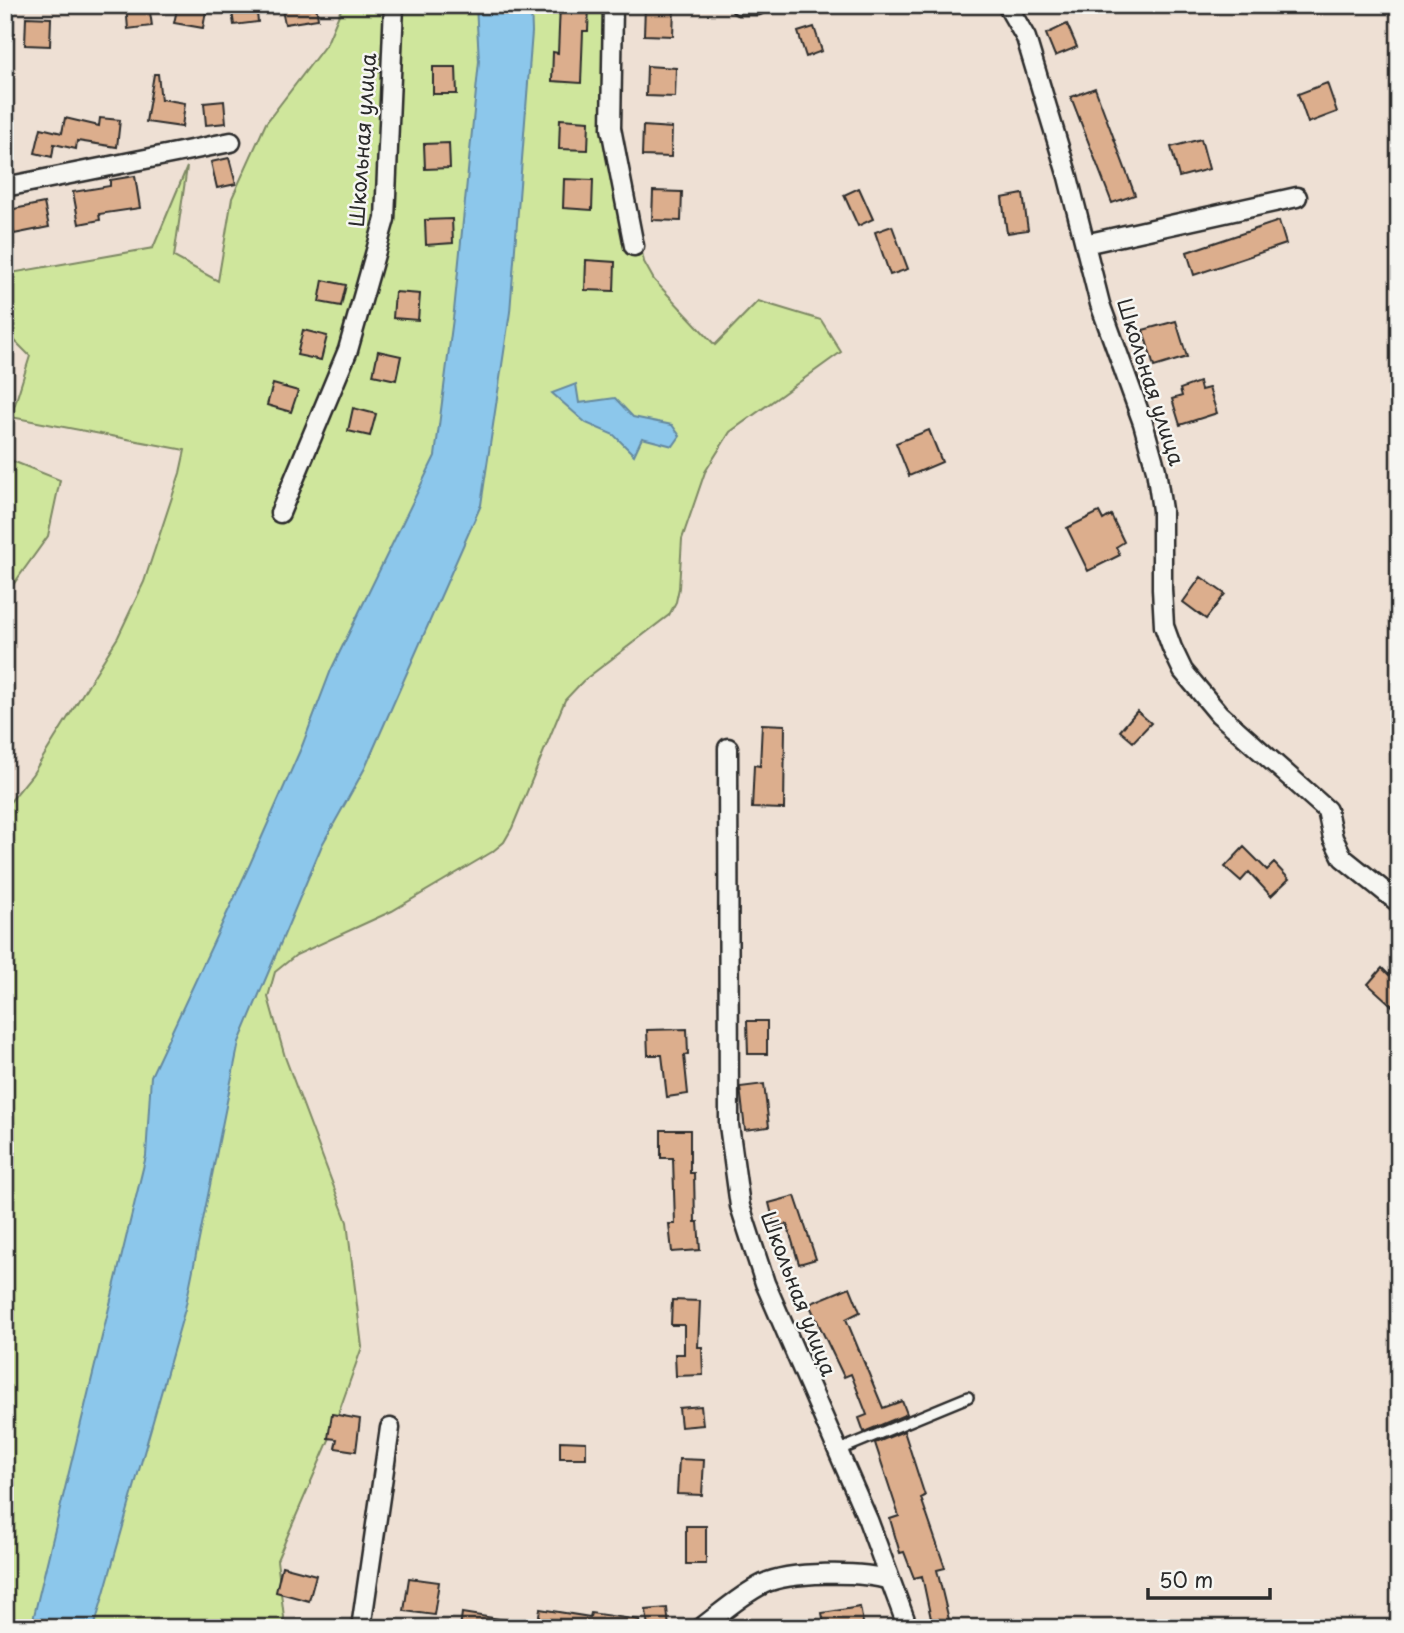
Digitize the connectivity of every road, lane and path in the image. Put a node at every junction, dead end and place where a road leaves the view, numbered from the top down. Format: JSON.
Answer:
{"nodes":[{"id":1,"x":394,"y":5,"type":"edge"},
{"id":2,"x":613,"y":5,"type":"edge"},
{"id":3,"x":740,"y":5,"type":"edge"},
{"id":4,"x":757,"y":5,"type":"edge"},
{"id":5,"x":1007,"y":5,"type":"edge"},
{"id":6,"x":231,"y":142,"type":"dead end"},
{"id":7,"x":5,"y":187,"type":"edge"},
{"id":8,"x":1297,"y":197,"type":"dead end"},
{"id":9,"x":1085,"y":244,"type":"junction"},
{"id":10,"x":634,"y":246,"type":"dead end"},
{"id":11,"x":280,"y":513,"type":"dead end"},
{"id":12,"x":728,"y":748,"type":"dead end"},
{"id":13,"x":1399,"y":903,"type":"edge"},
{"id":14,"x":968,"y":1398,"type":"dead end"},
{"id":15,"x":390,"y":1428,"type":"dead end"},
{"id":16,"x":837,"y":1451,"type":"junction"},
{"id":17,"x":890,"y":1580,"type":"junction"},
{"id":18,"x":361,"y":1628,"type":"edge"},
{"id":19,"x":701,"y":1628,"type":"edge"},
{"id":20,"x":908,"y":1628,"type":"edge"}],
"edges":[{"from":1,"to":11,"type":"street","name":"Школьная улица"},
{"from":2,"to":10,"type":"street"},
{"from":3,"to":4,"type":"street"},
{"from":5,"to":9,"type":"street","name":"Школьная улица"},
{"from":6,"to":7,"type":"street"},
{"from":8,"to":9,"type":"street"},
{"from":9,"to":13,"type":"street","name":"Школьная улица"},
{"from":12,"to":16,"type":"street","name":"Школьная улица"},
{"from":14,"to":16,"type":"lane"},
{"from":15,"to":18,"type":"street"},
{"from":16,"to":17,"type":"street","name":"Школьная улица"},
{"from":17,"to":19,"type":"street"},
{"from":17,"to":20,"type":"street","name":"Школьная улица"}]}
